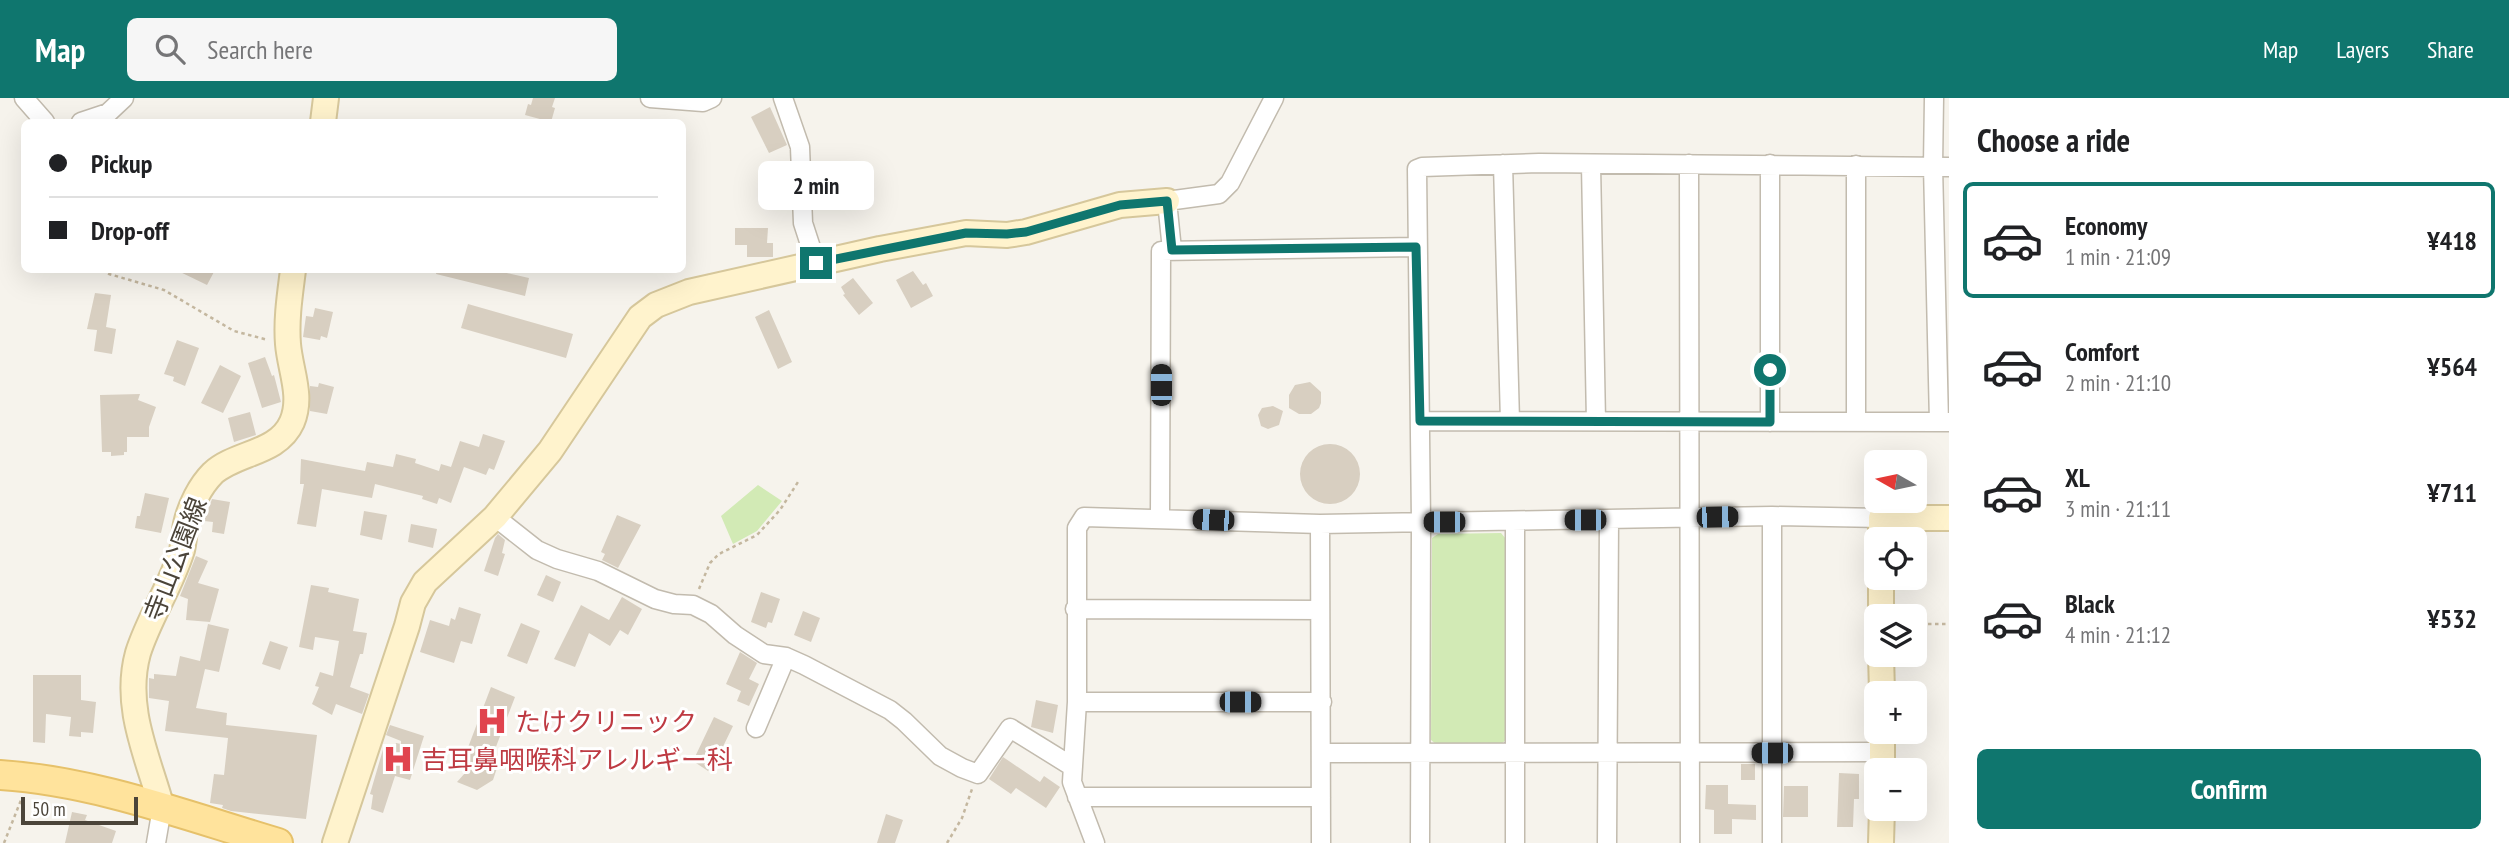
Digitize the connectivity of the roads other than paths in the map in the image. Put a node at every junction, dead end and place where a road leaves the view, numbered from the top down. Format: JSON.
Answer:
{"nodes":[{"id":1,"x":24,"y":98,"type":"edge"},
{"id":2,"x":124,"y":98,"type":"edge"},
{"id":3,"x":326,"y":98,"type":"edge"},
{"id":4,"x":650,"y":98,"type":"edge"},
{"id":5,"x":712,"y":98,"type":"edge"},
{"id":6,"x":783,"y":98,"type":"edge"},
{"id":7,"x":1274,"y":98,"type":"edge"},
{"id":8,"x":1934,"y":98,"type":"edge"},
{"id":9,"x":42,"y":119,"type":"edge"},
{"id":10,"x":90,"y":119,"type":"edge"},
{"id":11,"x":323,"y":119,"type":"edge"},
{"id":12,"x":1503,"y":164,"type":"junction"},
{"id":13,"x":1689,"y":164,"type":"junction"},
{"id":14,"x":1770,"y":164,"type":"junction"},
{"id":15,"x":1591,"y":165,"type":"junction"},
{"id":16,"x":1856,"y":165,"type":"junction"},
{"id":17,"x":1941,"y":166,"type":"edge"},
{"id":18,"x":1167,"y":201,"type":"junction"},
{"id":19,"x":1416,"y":247,"type":"junction"},
{"id":20,"x":1172,"y":250,"type":"junction"},
{"id":21,"x":816,"y":263,"type":"junction"},
{"id":22,"x":293,"y":273,"type":"edge"},
{"id":23,"x":1420,"y":421,"type":"junction"},
{"id":24,"x":1510,"y":421,"type":"junction"},
{"id":25,"x":1597,"y":421,"type":"junction"},
{"id":26,"x":1689,"y":422,"type":"junction"},
{"id":27,"x":1770,"y":422,"type":"junction"},
{"id":28,"x":1856,"y":422,"type":"junction"},
{"id":29,"x":1944,"y":422,"type":"edge"},
{"id":30,"x":1772,"y":516,"type":"junction"},
{"id":31,"x":495,"y":517,"type":"junction"},
{"id":32,"x":1690,"y":518,"type":"junction"},
{"id":33,"x":1949,"y":518,"type":"edge"},
{"id":34,"x":1160,"y":519,"type":"junction"},
{"id":35,"x":1609,"y":520,"type":"junction"},
{"id":36,"x":1515,"y":521,"type":"junction"},
{"id":37,"x":1421,"y":522,"type":"junction"},
{"id":38,"x":1320,"y":524,"type":"junction"},
{"id":39,"x":1864,"y":527,"type":"edge"},
{"id":40,"x":1893,"y":527,"type":"edge"},
{"id":41,"x":1075,"y":609,"type":"junction"},
{"id":42,"x":1320,"y":610,"type":"junction"},
{"id":43,"x":786,"y":657,"type":"junction"},
{"id":44,"x":1077,"y":702,"type":"junction"},
{"id":45,"x":1322,"y":702,"type":"junction"},
{"id":46,"x":756,"y":728,"type":"dead end"},
{"id":47,"x":1882,"y":751,"type":"edge"},
{"id":48,"x":1421,"y":752,"type":"junction"},
{"id":49,"x":1690,"y":752,"type":"junction"},
{"id":50,"x":1322,"y":753,"type":"junction"},
{"id":51,"x":1515,"y":753,"type":"junction"},
{"id":52,"x":1607,"y":753,"type":"junction"},
{"id":53,"x":1772,"y":753,"type":"junction"},
{"id":54,"x":1073,"y":767,"type":"junction"},
{"id":55,"x":0,"y":775,"type":"edge"},
{"id":56,"x":1077,"y":797,"type":"junction"},
{"id":57,"x":1321,"y":797,"type":"junction"},
{"id":58,"x":162,"y":808,"type":"junction"},
{"id":59,"x":1882,"y":821,"type":"edge"},
{"id":60,"x":156,"y":843,"type":"edge"},
{"id":61,"x":278,"y":843,"type":"edge"},
{"id":62,"x":335,"y":843,"type":"edge"},
{"id":63,"x":1095,"y":843,"type":"edge"},
{"id":64,"x":1321,"y":843,"type":"edge"},
{"id":65,"x":1420,"y":843,"type":"edge"},
{"id":66,"x":1515,"y":843,"type":"edge"},
{"id":67,"x":1607,"y":843,"type":"edge"},
{"id":68,"x":1690,"y":843,"type":"edge"},
{"id":69,"x":1772,"y":843,"type":"edge"},
{"id":70,"x":1881,"y":843,"type":"edge"}],
"edges":[{"from":1,"to":9,"type":"street"},
{"from":2,"to":10,"type":"street"},
{"from":3,"to":11,"type":"street"},
{"from":4,"to":5,"type":"street"},
{"from":6,"to":21,"type":"street"},
{"from":7,"to":18,"type":"street"},
{"from":8,"to":17,"type":"street"},
{"from":12,"to":15,"type":"street"},
{"from":12,"to":19,"type":"street"},
{"from":12,"to":24,"type":"street"},
{"from":13,"to":14,"type":"street"},
{"from":13,"to":15,"type":"street"},
{"from":13,"to":26,"type":"street"},
{"from":14,"to":16,"type":"street"},
{"from":14,"to":27,"type":"street"},
{"from":15,"to":25,"type":"street"},
{"from":16,"to":17,"type":"street"},
{"from":16,"to":28,"type":"street"},
{"from":17,"to":29,"type":"street"},
{"from":18,"to":20,"type":"street"},
{"from":18,"to":21,"type":"street"},
{"from":19,"to":20,"type":"street"},
{"from":19,"to":23,"type":"street"},
{"from":20,"to":34,"type":"street"},
{"from":21,"to":31,"type":"street"},
{"from":22,"to":58,"type":"street","name":"寺山公園線"},
{"from":23,"to":24,"type":"street"},
{"from":23,"to":37,"type":"street"},
{"from":24,"to":25,"type":"street"},
{"from":25,"to":26,"type":"street"},
{"from":26,"to":27,"type":"street"},
{"from":26,"to":32,"type":"street"},
{"from":27,"to":28,"type":"street"},
{"from":28,"to":29,"type":"street"},
{"from":30,"to":32,"type":"street"},
{"from":30,"to":39,"type":"street"},
{"from":30,"to":53,"type":"street"},
{"from":31,"to":43,"type":"street"},
{"from":31,"to":62,"type":"street"},
{"from":32,"to":35,"type":"street"},
{"from":32,"to":49,"type":"street"},
{"from":33,"to":40,"type":"street"},
{"from":34,"to":38,"type":"street"},
{"from":34,"to":41,"type":"street"},
{"from":35,"to":36,"type":"street"},
{"from":35,"to":52,"type":"street"},
{"from":36,"to":37,"type":"street"},
{"from":36,"to":51,"type":"street"},
{"from":37,"to":38,"type":"street"},
{"from":37,"to":48,"type":"street"},
{"from":38,"to":42,"type":"street"},
{"from":41,"to":42,"type":"street"},
{"from":41,"to":44,"type":"street"},
{"from":42,"to":45,"type":"street"},
{"from":43,"to":46,"type":"street"},
{"from":43,"to":54,"type":"street"},
{"from":44,"to":45,"type":"street"},
{"from":44,"to":54,"type":"street"},
{"from":45,"to":50,"type":"street"},
{"from":47,"to":53,"type":"street"},
{"from":48,"to":50,"type":"street"},
{"from":48,"to":51,"type":"street"},
{"from":48,"to":65,"type":"street"},
{"from":49,"to":52,"type":"street"},
{"from":49,"to":53,"type":"street"},
{"from":49,"to":68,"type":"street"},
{"from":50,"to":57,"type":"street"},
{"from":51,"to":52,"type":"street"},
{"from":51,"to":66,"type":"street"},
{"from":52,"to":67,"type":"street"},
{"from":53,"to":69,"type":"street"},
{"from":54,"to":56,"type":"street"},
{"from":55,"to":58,"type":"main road"},
{"from":56,"to":57,"type":"street"},
{"from":56,"to":63,"type":"street"},
{"from":57,"to":64,"type":"street"},
{"from":58,"to":60,"type":"street"},
{"from":58,"to":61,"type":"main road"},
{"from":59,"to":70,"type":"street"}]}
